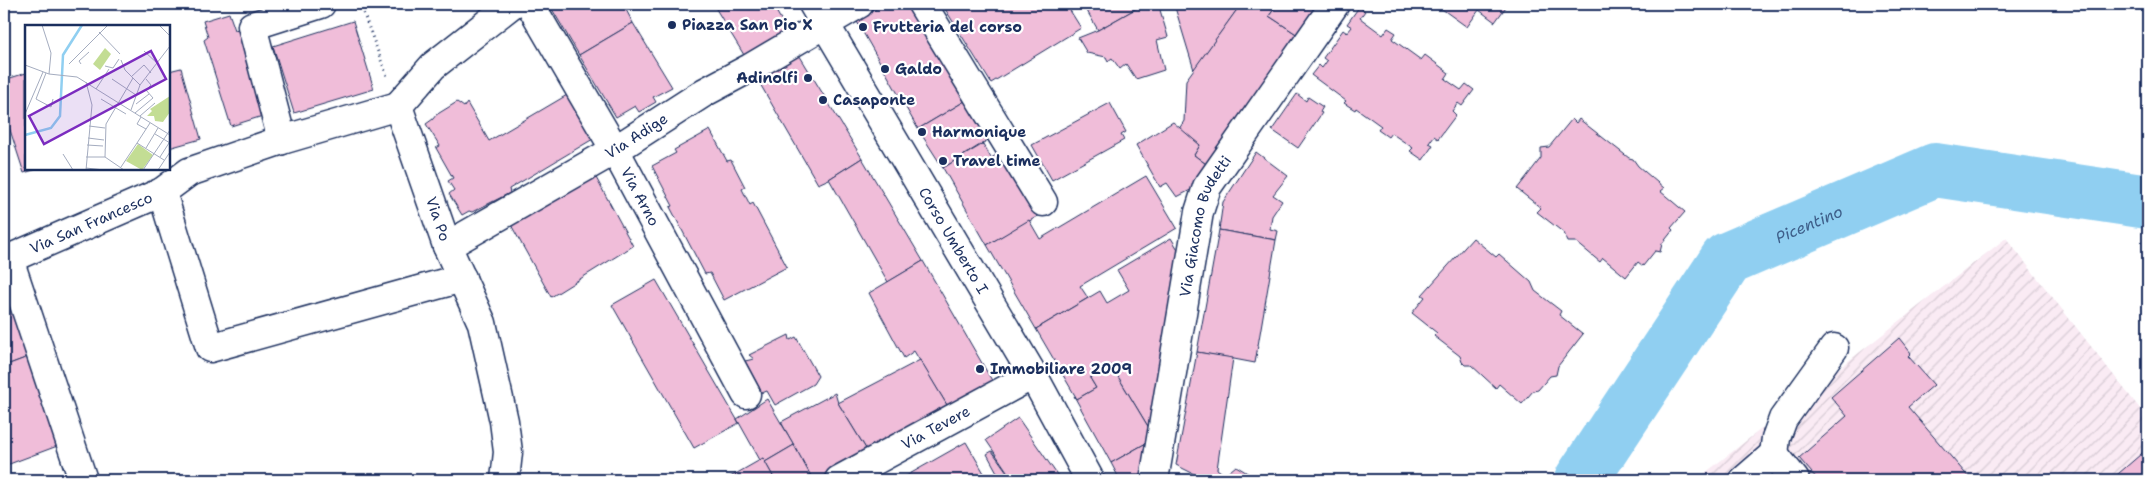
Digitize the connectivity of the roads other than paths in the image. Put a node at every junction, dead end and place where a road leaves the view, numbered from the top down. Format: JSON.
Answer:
{"nodes":[{"id":1,"x":321,"y":4,"type":"edge"},
{"id":2,"x":512,"y":4,"type":"edge"},
{"id":3,"x":530,"y":4,"type":"edge"},
{"id":4,"x":859,"y":4,"type":"edge"},
{"id":5,"x":922,"y":4,"type":"edge"},
{"id":6,"x":1335,"y":4,"type":"edge"},
{"id":7,"x":819,"y":14,"type":"edge"},
{"id":8,"x":398,"y":106,"type":"junction"},
{"id":9,"x":282,"y":140,"type":"junction"},
{"id":10,"x":615,"y":150,"type":"junction"},
{"id":11,"x":162,"y":192,"type":"junction"},
{"id":12,"x":1043,"y":202,"type":"dead end"},
{"id":13,"x":447,"y":246,"type":"junction"},
{"id":14,"x":6,"y":260,"type":"edge"},
{"id":15,"x":462,"y":278,"type":"junction"},
{"id":16,"x":1834,"y":348,"type":"dead end"},
{"id":17,"x":1033,"y":374,"type":"junction"},
{"id":18,"x":746,"y":394,"type":"dead end"},
{"id":19,"x":1774,"y":454,"type":"junction"},
{"id":20,"x":82,"y":480,"type":"edge"},
{"id":21,"x":505,"y":480,"type":"edge"},
{"id":22,"x":839,"y":480,"type":"edge"},
{"id":23,"x":1090,"y":480,"type":"edge"},
{"id":24,"x":1154,"y":480,"type":"edge"},
{"id":25,"x":1744,"y":480,"type":"edge"},
{"id":26,"x":1795,"y":480,"type":"edge"}],
"edges":[{"from":1,"to":9,"type":"street"},
{"from":2,"to":8,"type":"street"},
{"from":3,"to":10,"type":"street","name":"Via Arno"},
{"from":4,"to":7,"type":"street","name":"Via Adige"},
{"from":5,"to":12,"type":"street"},
{"from":6,"to":24,"type":"street","name":"Via Giacomo Budetti"},
{"from":7,"to":10,"type":"street","name":"Via Adige"},
{"from":7,"to":17,"type":"street","name":"Corso Umberto I"},
{"from":8,"to":9,"type":"street","name":"Via San Francesco"},
{"from":8,"to":13,"type":"street","name":"Via Po"},
{"from":9,"to":11,"type":"street","name":"Via San Francesco"},
{"from":10,"to":13,"type":"street","name":"Via Adige"},
{"from":10,"to":18,"type":"street","name":"Via Arno"},
{"from":11,"to":14,"type":"street","name":"Via San Francesco"},
{"from":11,"to":15,"type":"street"},
{"from":13,"to":15,"type":"street","name":"Via Po"},
{"from":14,"to":20,"type":"street","name":"Via San Francesco"},
{"from":15,"to":21,"type":"street","name":"Via Po"},
{"from":16,"to":19,"type":"street"},
{"from":17,"to":22,"type":"street","name":"Via Tevere"},
{"from":17,"to":23,"type":"street","name":"Corso Umberto I"},
{"from":19,"to":25,"type":"street"},
{"from":19,"to":26,"type":"street"}]}
